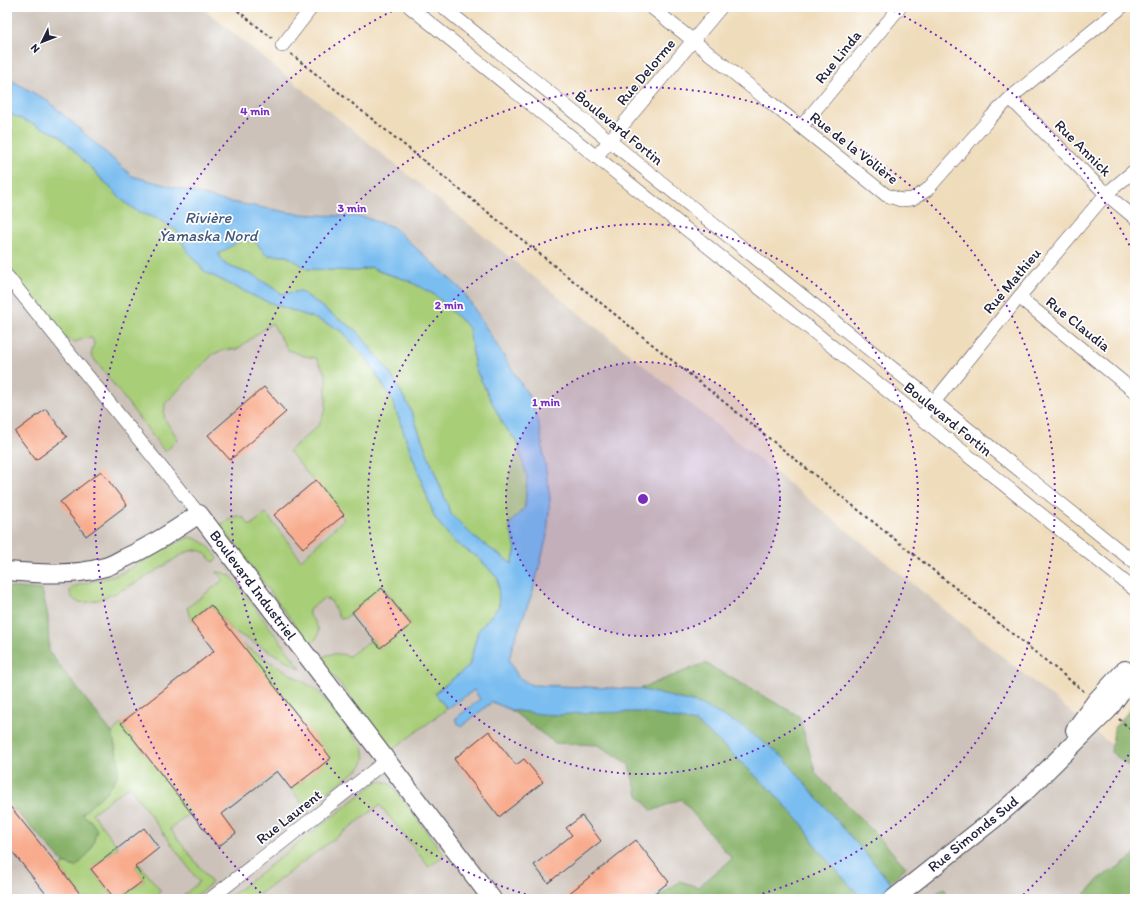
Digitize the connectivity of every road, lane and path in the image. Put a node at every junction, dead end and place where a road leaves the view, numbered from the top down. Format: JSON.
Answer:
{"nodes":[{"id":1,"x":234,"y":7,"type":"edge"},
{"id":2,"x":312,"y":7,"type":"edge"},
{"id":3,"x":410,"y":7,"type":"edge"},
{"id":4,"x":443,"y":7,"type":"edge"},
{"id":5,"x":651,"y":7,"type":"edge"},
{"id":6,"x":721,"y":7,"type":"edge"},
{"id":7,"x":900,"y":7,"type":"edge"},
{"id":8,"x":1122,"y":7,"type":"edge"},
{"id":9,"x":693,"y":40,"type":"junction"},
{"id":10,"x":487,"y":42,"type":"junction"},
{"id":11,"x":282,"y":46,"type":"junction"},
{"id":12,"x":474,"y":59,"type":"junction"},
{"id":13,"x":1010,"y":98,"type":"junction"},
{"id":14,"x":801,"y":127,"type":"junction"},
{"id":15,"x":610,"y":141,"type":"junction"},
{"id":16,"x":596,"y":157,"type":"junction"},
{"id":17,"x":1135,"y":170,"type":"edge"},
{"id":18,"x":1106,"y":194,"type":"junction"},
{"id":19,"x":1135,"y":218,"type":"edge"},
{"id":20,"x":731,"y":238,"type":"junction"},
{"id":21,"x":717,"y":254,"type":"junction"},
{"id":22,"x":7,"y":276,"type":"edge"},
{"id":23,"x":1019,"y":297,"type":"junction"},
{"id":24,"x":843,"y":328,"type":"junction"},
{"id":25,"x":829,"y":344,"type":"junction"},
{"id":26,"x":1135,"y":392,"type":"edge"},
{"id":27,"x":935,"y":402,"type":"junction"},
{"id":28,"x":921,"y":418,"type":"junction"},
{"id":29,"x":1060,"y":502,"type":"junction"},
{"id":30,"x":199,"y":514,"type":"junction"},
{"id":31,"x":1047,"y":519,"type":"junction"},
{"id":32,"x":1135,"y":563,"type":"edge"},
{"id":33,"x":7,"y":571,"type":"edge"},
{"id":34,"x":1135,"y":590,"type":"edge"},
{"id":35,"x":1135,"y":659,"type":"edge"},
{"id":36,"x":1135,"y":672,"type":"edge"},
{"id":37,"x":1102,"y":706,"type":"junction"},
{"id":38,"x":1135,"y":732,"type":"edge"},
{"id":39,"x":387,"y":760,"type":"junction"},
{"id":40,"x":210,"y":899,"type":"edge"},
{"id":41,"x":492,"y":899,"type":"edge"},
{"id":42,"x":894,"y":899,"type":"edge"}],
"edges":[{"from":1,"to":11,"type":"path"},
{"from":2,"to":11,"type":"street"},
{"from":3,"to":12,"type":"street","name":"Boulevard Fortin"},
{"from":4,"to":10,"type":"street","name":"Boulevard Fortin"},
{"from":5,"to":9,"type":"street","name":"Rue de la Volière"},
{"from":6,"to":9,"type":"street","name":"Rue Delorme"},
{"from":7,"to":14,"type":"street","name":"Rue Linda"},
{"from":8,"to":13,"type":"street","name":"Rue de la Volière"},
{"from":9,"to":14,"type":"street","name":"Rue de la Volière"},
{"from":9,"to":15,"type":"street","name":"Rue Delorme"},
{"from":10,"to":12,"type":"street"},
{"from":10,"to":15,"type":"street","name":"Boulevard Fortin"},
{"from":11,"to":37,"type":"path"},
{"from":12,"to":16,"type":"street","name":"Boulevard Fortin"},
{"from":13,"to":14,"type":"street","name":"Rue de la Volière"},
{"from":13,"to":18,"type":"street","name":"Rue Annick"},
{"from":15,"to":16,"type":"street","name":"Rue Delorme"},
{"from":15,"to":20,"type":"street","name":"Boulevard Fortin"},
{"from":16,"to":21,"type":"street","name":"Boulevard Fortin"},
{"from":17,"to":18,"type":"street","name":"Rue Mathieu"},
{"from":18,"to":19,"type":"street","name":"Rue Annick"},
{"from":18,"to":23,"type":"street","name":"Rue Mathieu"},
{"from":20,"to":21,"type":"street"},
{"from":20,"to":24,"type":"street","name":"Boulevard Fortin"},
{"from":21,"to":25,"type":"street","name":"Boulevard Fortin"},
{"from":22,"to":30,"type":"street","name":"Boulevard Industriel"},
{"from":23,"to":26,"type":"street","name":"Rue Claudia"},
{"from":23,"to":27,"type":"street","name":"Rue Mathieu"},
{"from":24,"to":25,"type":"street"},
{"from":24,"to":27,"type":"street","name":"Boulevard Fortin"},
{"from":25,"to":28,"type":"street","name":"Boulevard Fortin"},
{"from":27,"to":28,"type":"street","name":"Rue Mathieu"},
{"from":27,"to":29,"type":"street","name":"Boulevard Fortin"},
{"from":28,"to":31,"type":"street","name":"Boulevard Fortin"},
{"from":29,"to":31,"type":"street"},
{"from":29,"to":32,"type":"street","name":"Boulevard Fortin"},
{"from":30,"to":33,"type":"street"},
{"from":30,"to":39,"type":"street","name":"Boulevard Industriel"},
{"from":31,"to":34,"type":"street","name":"Boulevard Fortin"},
{"from":35,"to":37,"type":"street","name":"Rue Simonds Sud"},
{"from":36,"to":37,"type":"street","name":"Rue Simonds Sud"},
{"from":37,"to":38,"type":"path"},
{"from":37,"to":42,"type":"street","name":"Rue Simonds Sud"},
{"from":39,"to":40,"type":"street","name":"Rue Laurent"},
{"from":39,"to":41,"type":"street","name":"Boulevard Industriel"}]}
